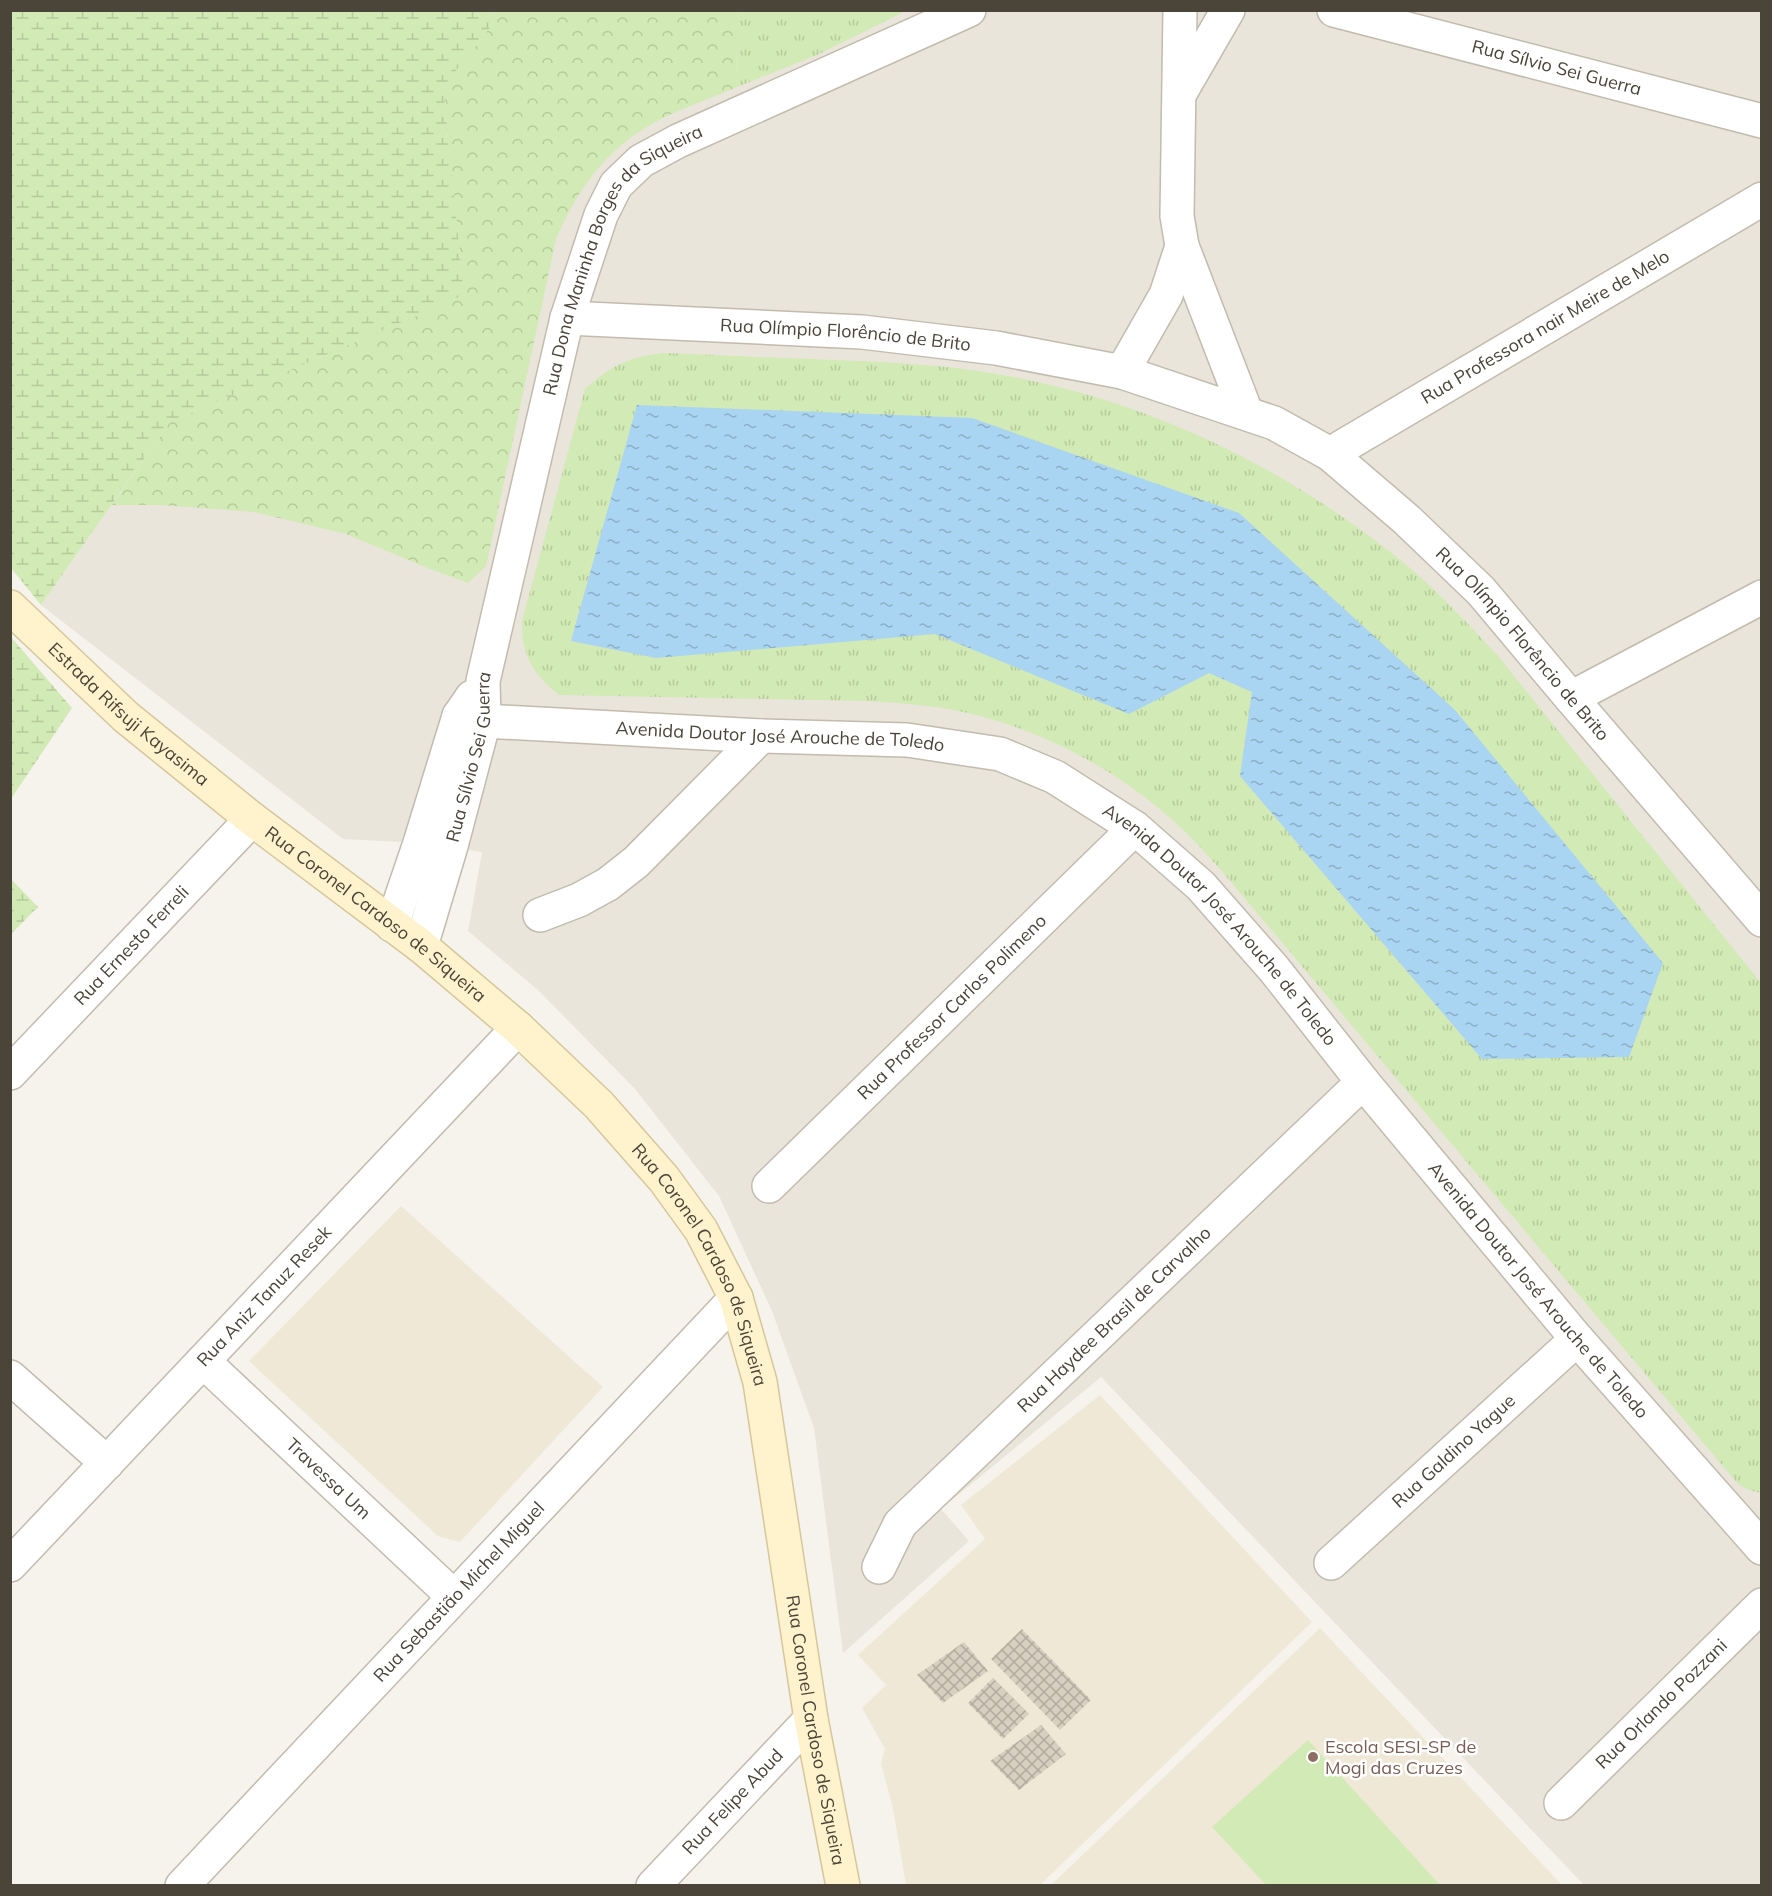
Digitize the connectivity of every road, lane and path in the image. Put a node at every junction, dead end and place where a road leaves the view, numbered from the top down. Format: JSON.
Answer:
{"nodes":[{"id":1,"x":969,"y":10,"type":"edge"},
{"id":2,"x":1180,"y":10,"type":"edge"},
{"id":3,"x":1228,"y":10,"type":"edge"},
{"id":4,"x":1343,"y":12,"type":"edge"},
{"id":5,"x":1180,"y":95,"type":"junction"},
{"id":6,"x":1761,"y":121,"type":"edge"},
{"id":7,"x":1761,"y":199,"type":"edge"},
{"id":8,"x":1182,"y":246,"type":"junction"},
{"id":9,"x":567,"y":318,"type":"junction"},
{"id":10,"x":1122,"y":372,"type":"junction"},
{"id":11,"x":1246,"y":412,"type":"junction"},
{"id":12,"x":1330,"y":454,"type":"junction"},
{"id":13,"x":1761,"y":597,"type":"edge"},
{"id":14,"x":10,"y":607,"type":"edge"},
{"id":15,"x":483,"y":681,"type":"joint"},
{"id":16,"x":1571,"y":698,"type":"junction"},
{"id":17,"x":472,"y":719,"type":"junction"},
{"id":18,"x":761,"y":736,"type":"junction"},
{"id":19,"x":252,"y":819,"type":"junction"},
{"id":20,"x":1135,"y":828,"type":"junction"},
{"id":21,"x":540,"y":915,"type":"dead end"},
{"id":22,"x":1761,"y":920,"type":"edge"},
{"id":23,"x":392,"y":925,"type":"junction"},
{"id":24,"x":421,"y":946,"type":"junction"},
{"id":25,"x":518,"y":1028,"type":"junction"},
{"id":26,"x":10,"y":1073,"type":"edge"},
{"id":27,"x":1363,"y":1082,"type":"junction"},
{"id":28,"x":769,"y":1186,"type":"dead end"},
{"id":29,"x":736,"y":1298,"type":"junction"},
{"id":30,"x":1577,"y":1339,"type":"junction"},
{"id":31,"x":203,"y":1361,"type":"junction"},
{"id":32,"x":10,"y":1377,"type":"edge"},
{"id":33,"x":107,"y":1463,"type":"junction"},
{"id":34,"x":1761,"y":1548,"type":"edge"},
{"id":35,"x":1331,"y":1563,"type":"dead end"},
{"id":36,"x":10,"y":1565,"type":"edge"},
{"id":37,"x":879,"y":1567,"type":"dead end"},
{"id":38,"x":453,"y":1596,"type":"junction"},
{"id":39,"x":1761,"y":1605,"type":"edge"},
{"id":40,"x":811,"y":1719,"type":"junction"},
{"id":41,"x":1561,"y":1803,"type":"dead end"},
{"id":42,"x":182,"y":1886,"type":"edge"},
{"id":43,"x":653,"y":1886,"type":"edge"},
{"id":44,"x":843,"y":1886,"type":"edge"}],
"edges":[{"from":1,"to":9,"type":"street","name":"Rua Dona Maninha Borges da Siqueira"},
{"from":2,"to":5,"type":"street"},
{"from":3,"to":5,"type":"street"},
{"from":4,"to":6,"type":"street","name":"Rua Sílvio Sei Guerra"},
{"from":5,"to":8,"type":"street"},
{"from":7,"to":12,"type":"street","name":"Rua Professora nair Meire de Melo"},
{"from":8,"to":10,"type":"street"},
{"from":8,"to":11,"type":"street"},
{"from":9,"to":10,"type":"street","name":"Rua Olímpio Florêncio de Brito"},
{"from":9,"to":15,"type":"street","name":"Rua Dona Maninha Borges da Siqueira"},
{"from":10,"to":11,"type":"street","name":"Rua Olímpio Florêncio de Brito"},
{"from":11,"to":12,"type":"street","name":"Rua Olímpio Florêncio de Brito"},
{"from":12,"to":16,"type":"street","name":"Rua Olímpio Florêncio de Brito"},
{"from":13,"to":16,"type":"street"},
{"from":14,"to":19,"type":"main road","name":"Estrada Rifsuji Kayasima"},
{"from":15,"to":17,"type":"street","name":"Rua Sílvio Sei Guerra"},
{"from":16,"to":22,"type":"street","name":"Rua Olímpio Florêncio de Brito"},
{"from":17,"to":18,"type":"street","name":"Avenida Doutor José Arouche de Toledo"},
{"from":17,"to":23,"type":"street","name":"Rua Sílvio Sei Guerra"},
{"from":17,"to":24,"type":"street","name":"Rua Sílvio Sei Guerra"},
{"from":18,"to":20,"type":"street","name":"Avenida Doutor José Arouche de Toledo"},
{"from":18,"to":21,"type":"street"},
{"from":19,"to":23,"type":"main road","name":"Rua Coronel Cardoso de Siqueira"},
{"from":19,"to":26,"type":"street","name":"Rua Ernesto Ferreli"},
{"from":20,"to":27,"type":"street","name":"Avenida Doutor José Arouche de Toledo"},
{"from":20,"to":28,"type":"street","name":"Rua Professor Carlos Polimeno"},
{"from":23,"to":24,"type":"main road","name":"Rua Coronel Cardoso de Siqueira"},
{"from":24,"to":25,"type":"main road","name":"Rua Coronel Cardoso de Siqueira"},
{"from":25,"to":29,"type":"main road","name":"Rua Coronel Cardoso de Siqueira"},
{"from":25,"to":31,"type":"street","name":"Rua Aniz Tanuz Resek"},
{"from":27,"to":30,"type":"street","name":"Avenida Doutor José Arouche de Toledo"},
{"from":27,"to":37,"type":"street","name":"Rua Haydee Brasil de Carvalho"},
{"from":29,"to":38,"type":"street","name":"Rua Sebastião Michel Miguel"},
{"from":29,"to":40,"type":"main road","name":"Rua Coronel Cardoso de Siqueira"},
{"from":30,"to":34,"type":"street","name":"Avenida Doutor José Arouche de Toledo"},
{"from":30,"to":35,"type":"street","name":"Rua Galdino Yague"},
{"from":31,"to":33,"type":"street","name":"Rua Aniz Tanuz Resek"},
{"from":31,"to":38,"type":"street","name":"Travessa Um"},
{"from":32,"to":33,"type":"street"},
{"from":33,"to":36,"type":"street","name":"Rua Aniz Tanuz Resek"},
{"from":38,"to":42,"type":"street","name":"Rua Sebastião Michel Miguel"},
{"from":39,"to":41,"type":"street","name":"Rua Orlando Pozzani"},
{"from":40,"to":43,"type":"street","name":"Rua Felipe Abud"},
{"from":40,"to":44,"type":"main road","name":"Rua Coronel Cardoso de Siqueira"}]}
